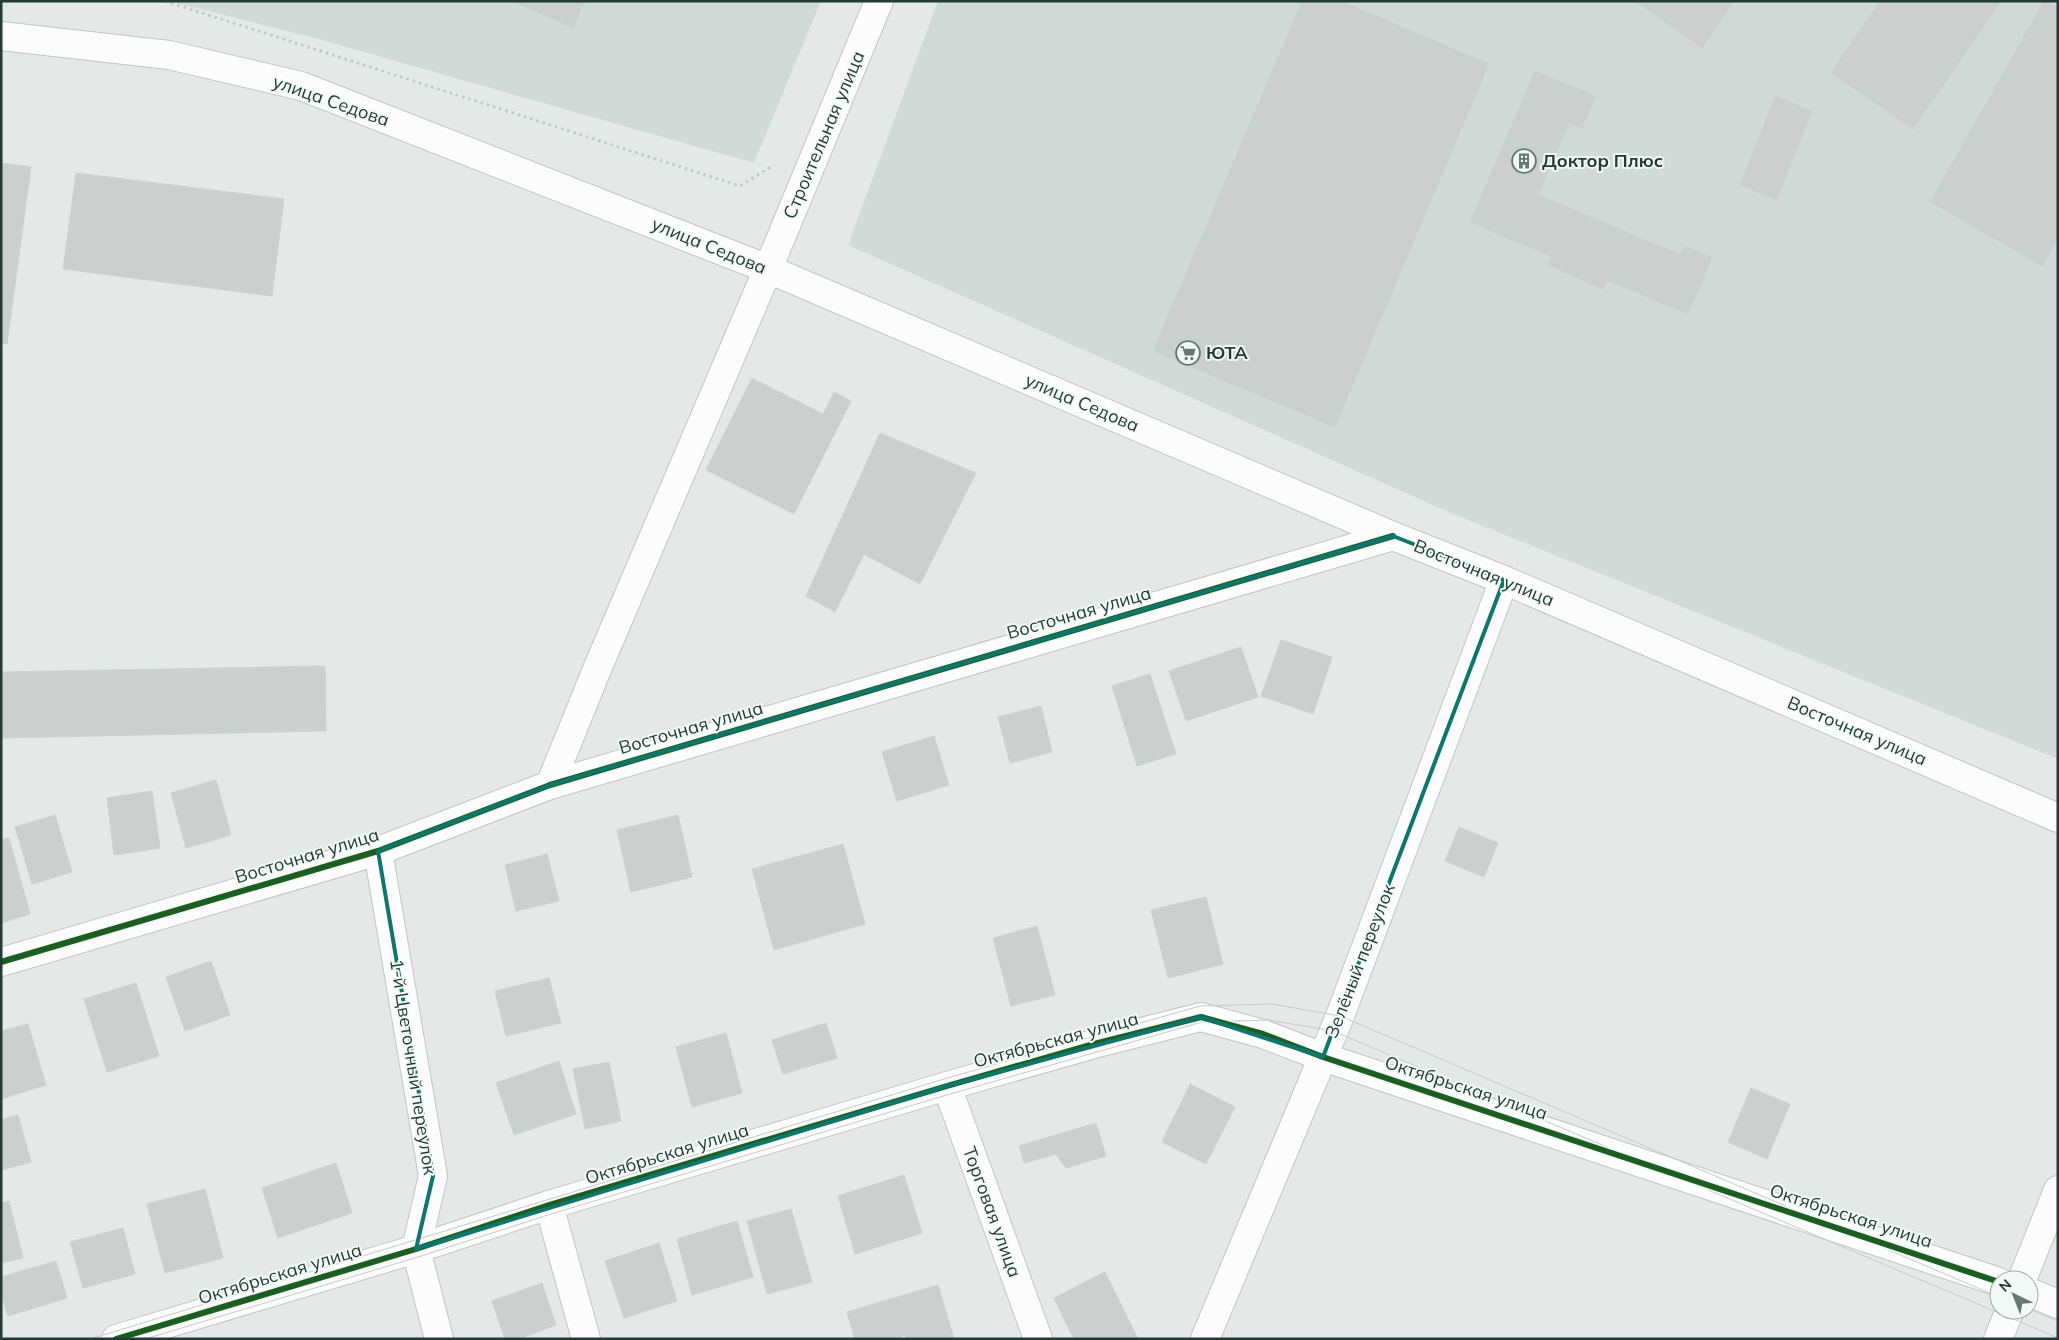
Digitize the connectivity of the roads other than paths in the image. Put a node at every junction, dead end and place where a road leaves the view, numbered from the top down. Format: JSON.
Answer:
{"nodes":[{"id":1,"x":879,"y":1,"type":"edge"},
{"id":2,"x":1,"y":36,"type":"edge"},
{"id":3,"x":768,"y":269,"type":"junction"},
{"id":4,"x":1393,"y":536,"type":"junction"},
{"id":5,"x":1504,"y":580,"type":"junction"},
{"id":6,"x":550,"y":785,"type":"junction"},
{"id":7,"x":2058,"y":818,"type":"edge"},
{"id":8,"x":378,"y":851,"type":"junction"},
{"id":9,"x":1,"y":962,"type":"edge"},
{"id":10,"x":1323,"y":1057,"type":"junction"},
{"id":11,"x":947,"y":1086,"type":"junction"},
{"id":12,"x":2058,"y":1190,"type":"edge"},
{"id":13,"x":549,"y":1205,"type":"junction"},
{"id":14,"x":416,"y":1249,"type":"junction"},
{"id":15,"x":2026,"y":1270,"type":"edge"},
{"id":16,"x":1989,"y":1279,"type":"edge"},
{"id":17,"x":2039,"y":1296,"type":"edge"},
{"id":18,"x":2058,"y":1304,"type":"edge"},
{"id":19,"x":2006,"y":1320,"type":"edge"},
{"id":20,"x":116,"y":1339,"type":"edge"},
{"id":21,"x":439,"y":1339,"type":"edge"},
{"id":22,"x":586,"y":1339,"type":"edge"},
{"id":23,"x":1038,"y":1339,"type":"edge"},
{"id":24,"x":1205,"y":1339,"type":"edge"},
{"id":25,"x":1998,"y":1339,"type":"edge"}],
"edges":[{"from":1,"to":3,"type":"street","name":"Строительная улица"},
{"from":2,"to":3,"type":"street","name":"улица Седова"},
{"from":3,"to":4,"type":"street","name":"улица Седова"},
{"from":3,"to":6,"type":"street","name":"Строительная улица"},
{"from":4,"to":5,"type":"street","name":"Восточная улица"},
{"from":4,"to":6,"type":"street","name":"Восточная улица"},
{"from":5,"to":7,"type":"street","name":"Восточная улица"},
{"from":5,"to":10,"type":"street","name":"Зелёный переулок"},
{"from":6,"to":8,"type":"street","name":"Восточная улица"},
{"from":8,"to":9,"type":"street","name":"Восточная улица"},
{"from":8,"to":14,"type":"street","name":"1-й Цветочный переулок"},
{"from":10,"to":11,"type":"street","name":"Октябрьская улица"},
{"from":10,"to":16,"type":"street","name":"Октябрьская улица"},
{"from":10,"to":24,"type":"street","name":"Зелёный переулок"},
{"from":11,"to":13,"type":"street","name":"Октябрьская улица"},
{"from":11,"to":23,"type":"street","name":"Торговая улица"},
{"from":12,"to":15,"type":"street"},
{"from":13,"to":14,"type":"street","name":"Октябрьская улица"},
{"from":13,"to":22,"type":"street"},
{"from":14,"to":20,"type":"street","name":"Октябрьская улица"},
{"from":14,"to":21,"type":"street","name":"1-й Цветочный переулок"},
{"from":17,"to":18,"type":"street"},
{"from":19,"to":25,"type":"street"}]}
